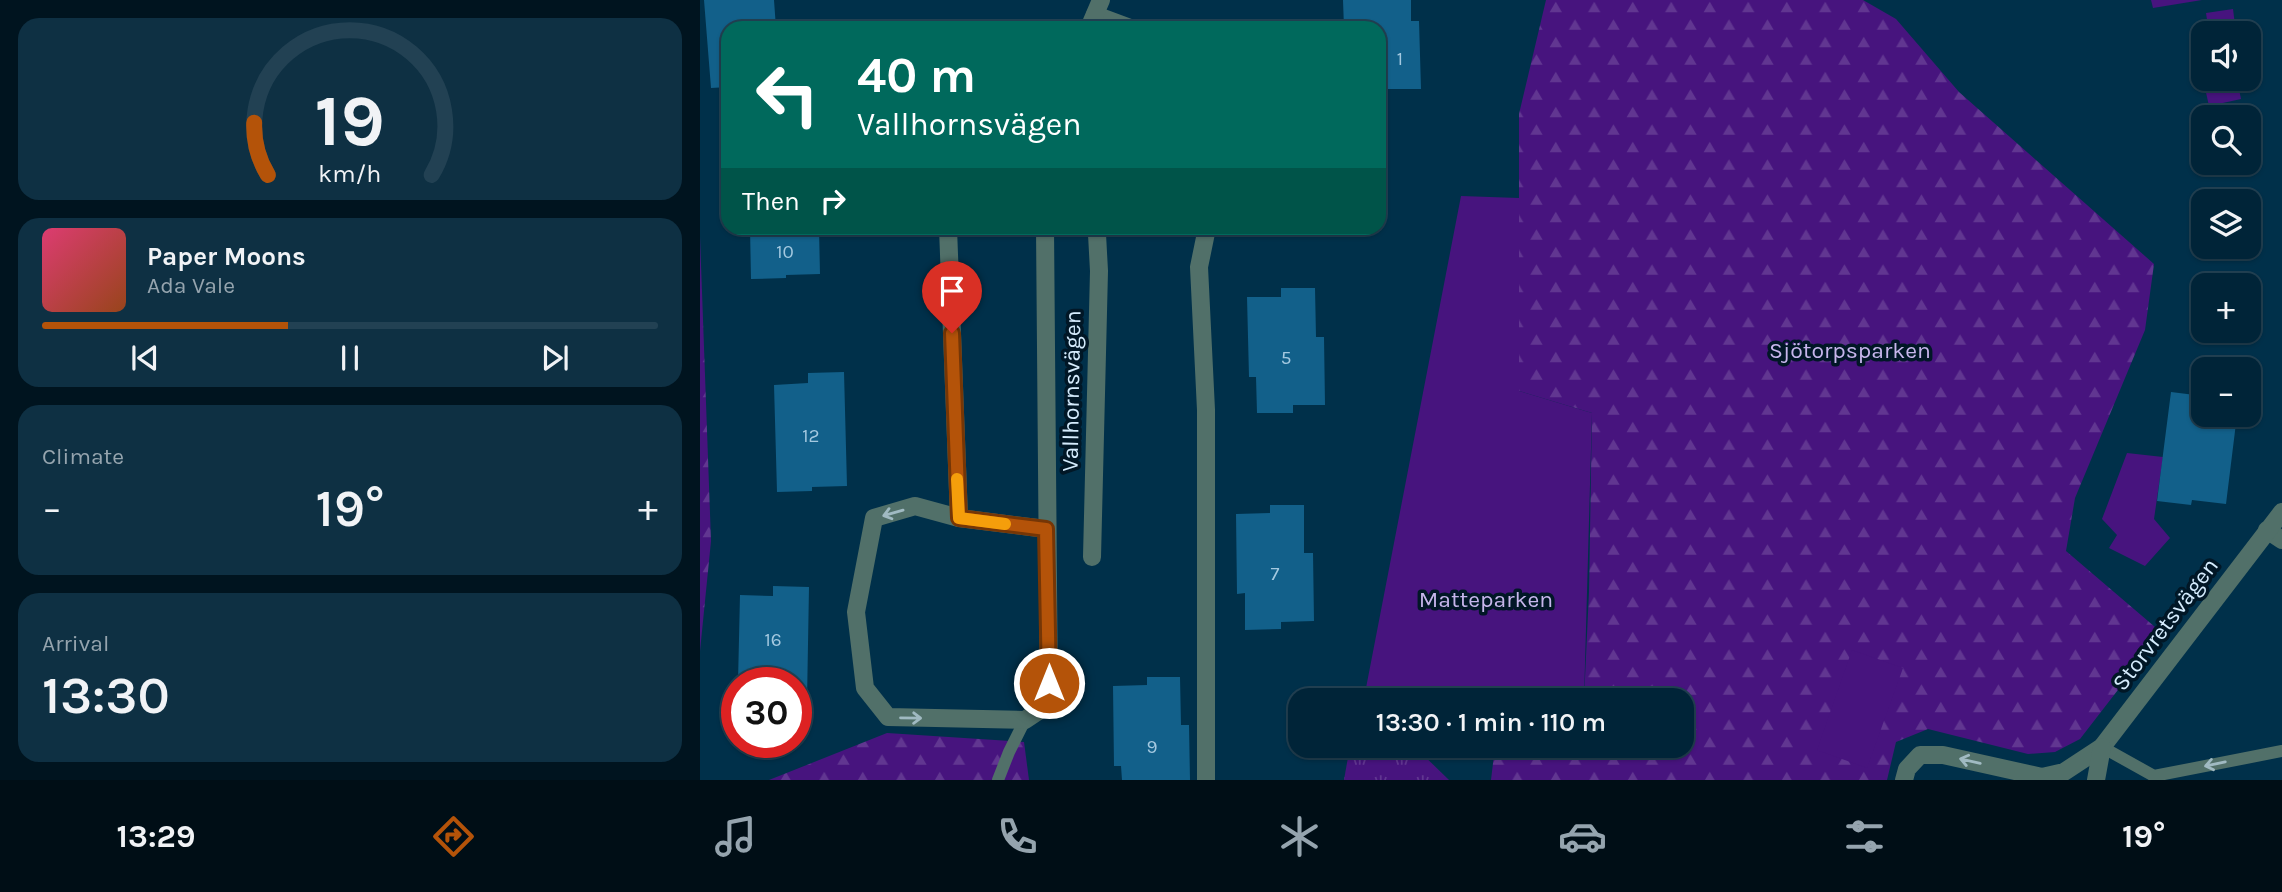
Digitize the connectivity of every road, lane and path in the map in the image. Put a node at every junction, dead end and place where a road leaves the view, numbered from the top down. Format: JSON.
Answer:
{"nodes":[{"id":1,"x":1095,"y":14,"type":"edge"},
{"id":2,"x":1112,"y":21,"type":"edge"},
{"id":3,"x":948,"y":235,"type":"edge"},
{"id":4,"x":1045,"y":235,"type":"edge"},
{"id":5,"x":1097,"y":235,"type":"edge"},
{"id":6,"x":1206,"y":235,"type":"edge"},
{"id":7,"x":2282,"y":512,"type":"edge"},
{"id":8,"x":959,"y":518,"type":"junction"},
{"id":9,"x":1046,"y":529,"type":"junction"},
{"id":10,"x":2267,"y":530,"type":"junction"},
{"id":11,"x":2282,"y":540,"type":"edge"},
{"id":12,"x":1092,"y":557,"type":"dead end"},
{"id":13,"x":1025,"y":720,"type":"junction"},
{"id":14,"x":2102,"y":747,"type":"junction"},
{"id":15,"x":2282,"y":751,"type":"edge"},
{"id":16,"x":998,"y":780,"type":"edge"},
{"id":17,"x":1206,"y":780,"type":"edge"},
{"id":18,"x":1904,"y":780,"type":"edge"},
{"id":19,"x":2096,"y":780,"type":"edge"}],
"edges":[{"from":1,"to":2,"type":"street"},
{"from":3,"to":8,"type":"street"},
{"from":4,"to":9,"type":"street","name":"Vallhornsvägen"},
{"from":5,"to":12,"type":"street","name":"Vallhornsvägen"},
{"from":6,"to":17,"type":"street"},
{"from":7,"to":10,"type":"street","name":"Storvretsvägen"},
{"from":8,"to":9,"type":"street"},
{"from":8,"to":13,"type":"street","one_way":true},
{"from":9,"to":13,"type":"street","name":"Vallhornsvägen"},
{"from":10,"to":11,"type":"street"},
{"from":10,"to":14,"type":"street","name":"Storvretsvägen"},
{"from":13,"to":16,"type":"lane"},
{"from":15,"to":14,"type":"lane","one_way":true},
{"from":14,"to":18,"type":"street","name":"Storvretsvägen","one_way":true},
{"from":14,"to":19,"type":"street","name":"Storvretsvägen"}]}
